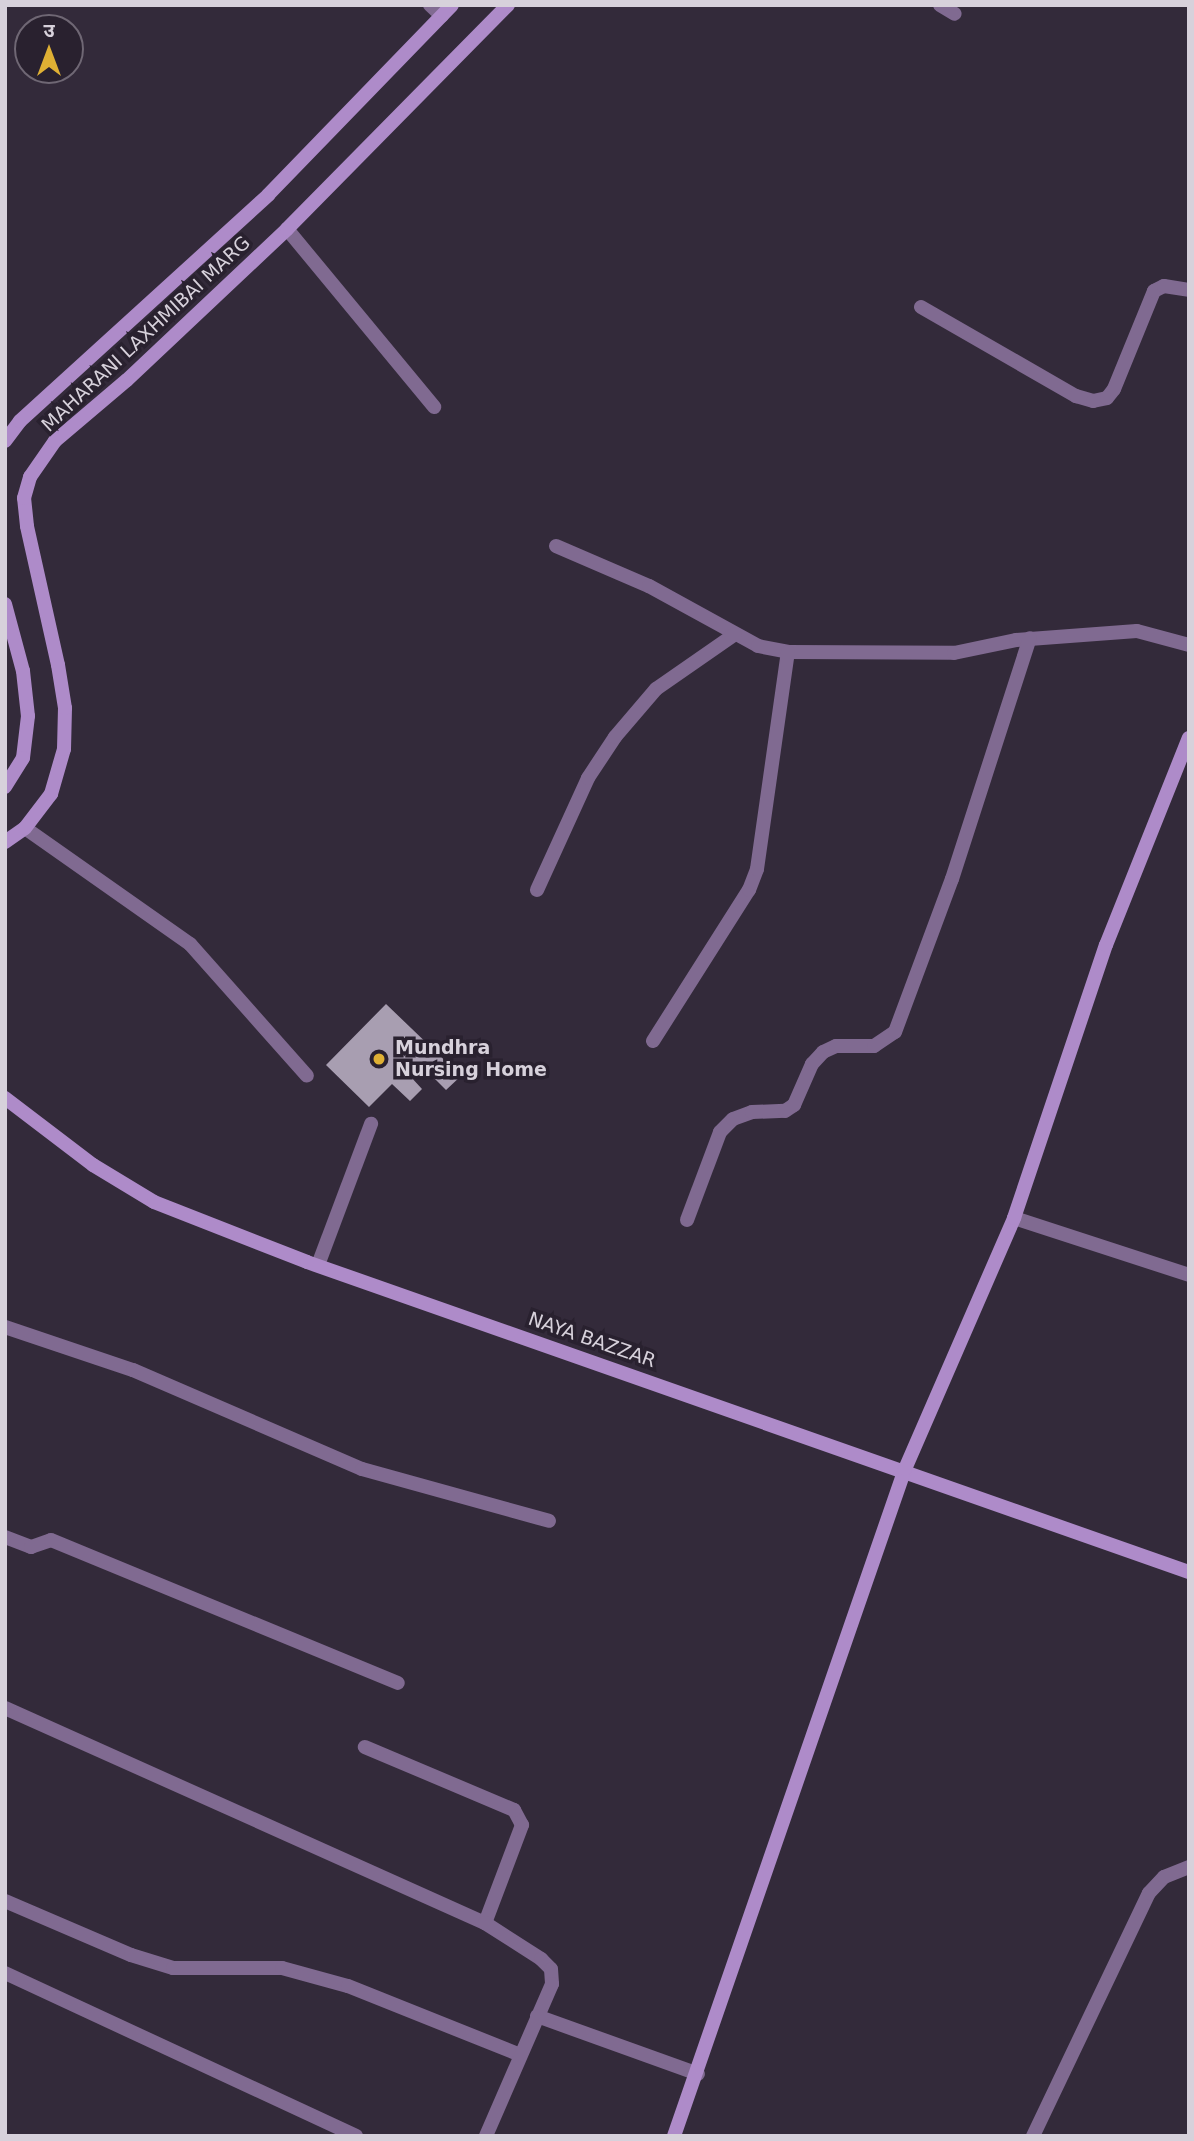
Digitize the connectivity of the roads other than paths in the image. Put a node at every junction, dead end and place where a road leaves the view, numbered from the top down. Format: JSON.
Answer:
{"nodes":[{"id":1,"x":430,"y":5,"type":"edge"},
{"id":2,"x":508,"y":5,"type":"edge"},
{"id":3,"x":940,"y":5,"type":"edge"},
{"id":4,"x":447,"y":11,"type":"edge"},
{"id":5,"x":955,"y":14,"type":"dead end"},
{"id":6,"x":287,"y":229,"type":"junction"},
{"id":7,"x":1189,"y":290,"type":"edge"},
{"id":8,"x":921,"y":307,"type":"dead end"},
{"id":9,"x":434,"y":407,"type":"dead end"},
{"id":10,"x":5,"y":441,"type":"edge"},
{"id":11,"x":556,"y":546,"type":"dead end"},
{"id":12,"x":5,"y":604,"type":"edge"},
{"id":13,"x":735,"y":634,"type":"junction"},
{"id":14,"x":1030,"y":638,"type":"junction"},
{"id":15,"x":1189,"y":645,"type":"edge"},
{"id":16,"x":788,"y":652,"type":"junction"},
{"id":17,"x":1189,"y":738,"type":"edge"},
{"id":18,"x":5,"y":787,"type":"edge"},
{"id":19,"x":25,"y":828,"type":"junction"},
{"id":20,"x":5,"y":842,"type":"edge"},
{"id":21,"x":537,"y":890,"type":"dead end"},
{"id":22,"x":653,"y":1041,"type":"dead end"},
{"id":23,"x":307,"y":1076,"type":"dead end"},
{"id":24,"x":7,"y":1104,"type":"edge"},
{"id":25,"x":371,"y":1124,"type":"dead end"},
{"id":26,"x":1014,"y":1218,"type":"junction"},
{"id":27,"x":687,"y":1220,"type":"dead end"},
{"id":28,"x":318,"y":1265,"type":"junction"},
{"id":29,"x":1189,"y":1275,"type":"edge"},
{"id":30,"x":5,"y":1327,"type":"edge"},
{"id":31,"x":905,"y":1469,"type":"junction"},
{"id":32,"x":549,"y":1521,"type":"dead end"},
{"id":33,"x":5,"y":1537,"type":"edge"},
{"id":34,"x":1189,"y":1572,"type":"edge"},
{"id":35,"x":398,"y":1683,"type":"dead end"},
{"id":36,"x":5,"y":1708,"type":"edge"},
{"id":37,"x":365,"y":1746,"type":"dead end"},
{"id":38,"x":1189,"y":1867,"type":"edge"},
{"id":39,"x":5,"y":1901,"type":"edge"},
{"id":40,"x":485,"y":1923,"type":"junction"},
{"id":41,"x":5,"y":1973,"type":"edge"},
{"id":42,"x":537,"y":2017,"type":"junction"},
{"id":43,"x":518,"y":2054,"type":"junction"},
{"id":44,"x":698,"y":2074,"type":"junction"},
{"id":45,"x":341,"y":2133,"type":"edge"},
{"id":46,"x":356,"y":2136,"type":"edge"},
{"id":47,"x":486,"y":2136,"type":"edge"},
{"id":48,"x":674,"y":2136,"type":"edge"},
{"id":49,"x":1033,"y":2136,"type":"edge"}],
"edges":[{"from":1,"to":4,"type":"street"},
{"from":2,"to":6,"type":"main road","name":"MAHARANI LAXHMIBAI MARG"},
{"from":3,"to":5,"type":"street"},
{"from":4,"to":10,"type":"main road"},
{"from":6,"to":9,"type":"street"},
{"from":6,"to":19,"type":"main road","name":"MAHARANI LAXHMIBAI MARG"},
{"from":7,"to":8,"type":"street"},
{"from":11,"to":13,"type":"street"},
{"from":12,"to":18,"type":"main road"},
{"from":13,"to":16,"type":"street"},
{"from":13,"to":21,"type":"street"},
{"from":14,"to":15,"type":"street"},
{"from":14,"to":16,"type":"street"},
{"from":14,"to":27,"type":"street"},
{"from":16,"to":22,"type":"street"},
{"from":17,"to":26,"type":"main road"},
{"from":19,"to":20,"type":"main road","name":"MAHARANI LAXHMIBAI MARG"},
{"from":19,"to":23,"type":"street"},
{"from":24,"to":28,"type":"main road","name":"NAYA BAZZAR"},
{"from":25,"to":28,"type":"street"},
{"from":26,"to":29,"type":"street"},
{"from":26,"to":31,"type":"main road"},
{"from":28,"to":31,"type":"main road","name":"NAYA BAZZAR"},
{"from":30,"to":32,"type":"street"},
{"from":31,"to":34,"type":"main road","name":"NAYA BAZZAR"},
{"from":31,"to":44,"type":"main road"},
{"from":33,"to":35,"type":"street"},
{"from":36,"to":40,"type":"street"},
{"from":37,"to":40,"type":"street"},
{"from":38,"to":49,"type":"street"},
{"from":39,"to":43,"type":"street"},
{"from":40,"to":42,"type":"street"},
{"from":41,"to":45,"type":"street"},
{"from":42,"to":43,"type":"street"},
{"from":42,"to":44,"type":"street"},
{"from":43,"to":47,"type":"street"},
{"from":44,"to":48,"type":"main road"},
{"from":45,"to":46,"type":"street"}]}
